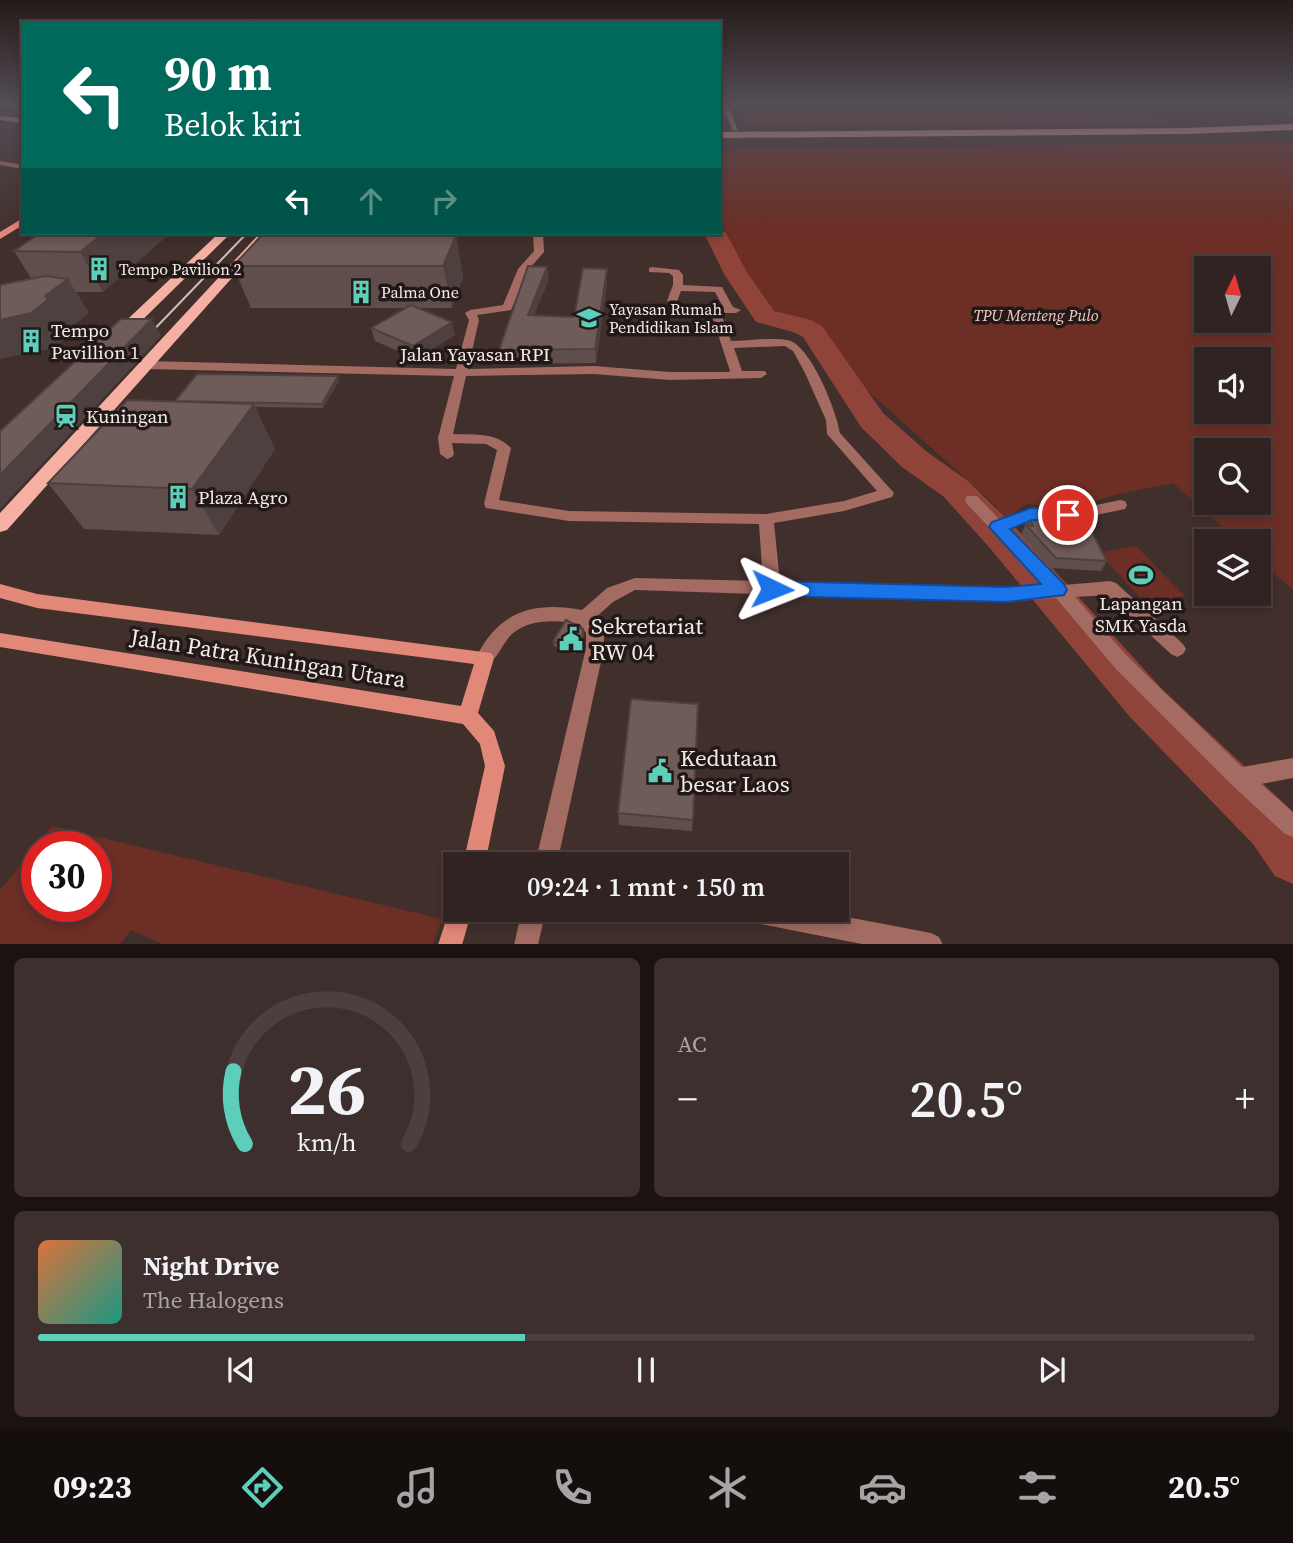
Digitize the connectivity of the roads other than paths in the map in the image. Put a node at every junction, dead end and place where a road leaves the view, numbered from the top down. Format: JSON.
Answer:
{"nodes":[{"id":1,"x":0,"y":163,"type":"edge"},
{"id":2,"x":21,"y":167,"type":"edge"},
{"id":3,"x":21,"y":222,"type":"edge"},
{"id":4,"x":223,"y":235,"type":"edge"},
{"id":5,"x":264,"y":235,"type":"edge"},
{"id":6,"x":538,"y":235,"type":"edge"},
{"id":7,"x":0,"y":236,"type":"edge"},
{"id":8,"x":200,"y":257,"type":"junction"},
{"id":9,"x":241,"y":260,"type":"junction"},
{"id":10,"x":652,"y":270,"type":"dead end"},
{"id":11,"x":678,"y":288,"type":"junction"},
{"id":12,"x":715,"y":310,"type":"junction"},
{"id":13,"x":727,"y":345,"type":"junction"},
{"id":14,"x":107,"y":346,"type":"edge"},
{"id":15,"x":146,"y":365,"type":"junction"},
{"id":16,"x":462,"y":373,"type":"junction"},
{"id":17,"x":735,"y":374,"type":"junction"},
{"id":18,"x":761,"y":374,"type":"dead end"},
{"id":19,"x":445,"y":438,"type":"junction"},
{"id":20,"x":447,"y":454,"type":"dead end"},
{"id":21,"x":972,"y":500,"type":"dead end"},
{"id":22,"x":1120,"y":505,"type":"dead end"},
{"id":23,"x":766,"y":519,"type":"junction"},
{"id":24,"x":0,"y":525,"type":"edge"},
{"id":25,"x":998,"y":527,"type":"junction"},
{"id":26,"x":772,"y":589,"type":"junction"},
{"id":27,"x":1056,"y":590,"type":"junction"},
{"id":28,"x":0,"y":591,"type":"edge"},
{"id":29,"x":585,"y":618,"type":"junction"},
{"id":30,"x":0,"y":640,"type":"edge"},
{"id":31,"x":1177,"y":649,"type":"dead end"},
{"id":32,"x":485,"y":657,"type":"junction"},
{"id":33,"x":467,"y":716,"type":"junction"},
{"id":34,"x":1293,"y":768,"type":"edge"},
{"id":35,"x":1239,"y":778,"type":"junction"},
{"id":36,"x":1293,"y":826,"type":"edge"},
{"id":37,"x":476,"y":852,"type":"edge"},
{"id":38,"x":549,"y":852,"type":"edge"},
{"id":39,"x":456,"y":922,"type":"edge"},
{"id":40,"x":531,"y":922,"type":"edge"},
{"id":41,"x":814,"y":922,"type":"edge"},
{"id":42,"x":450,"y":944,"type":"edge"},
{"id":43,"x":526,"y":944,"type":"edge"},
{"id":44,"x":930,"y":944,"type":"edge"}],
"edges":[{"from":1,"to":2,"type":"street"},
{"from":3,"to":7,"type":"street"},
{"from":4,"to":8,"type":"main road"},
{"from":5,"to":9,"type":"main road"},
{"from":6,"to":16,"type":"street"},
{"from":8,"to":9,"type":"main road"},
{"from":8,"to":14,"type":"main road"},
{"from":9,"to":15,"type":"main road"},
{"from":10,"to":11,"type":"street"},
{"from":11,"to":12,"type":"street"},
{"from":11,"to":12,"type":"street"},
{"from":12,"to":13,"type":"street"},
{"from":13,"to":17,"type":"street"},
{"from":13,"to":23,"type":"street"},
{"from":15,"to":16,"type":"street","name":"Jalan Yayasan RPI"},
{"from":15,"to":24,"type":"main road"},
{"from":16,"to":17,"type":"street","name":"Jalan Yayasan RPI"},
{"from":16,"to":19,"type":"street"},
{"from":17,"to":18,"type":"street","name":"Jalan Yayasan RPI"},
{"from":19,"to":20,"type":"street"},
{"from":19,"to":23,"type":"street"},
{"from":21,"to":25,"type":"street"},
{"from":22,"to":25,"type":"street"},
{"from":23,"to":26,"type":"street"},
{"from":25,"to":27,"type":"street"},
{"from":26,"to":27,"type":"street"},
{"from":26,"to":29,"type":"street"},
{"from":27,"to":31,"type":"street"},
{"from":27,"to":35,"type":"street"},
{"from":28,"to":32,"type":"street","name":"Jalan Patra Kuningan Utara"},
{"from":29,"to":32,"type":"street"},
{"from":29,"to":38,"type":"street"},
{"from":30,"to":33,"type":"street","name":"Jalan Patra Kuningan Utara"},
{"from":32,"to":33,"type":"street"},
{"from":33,"to":37,"type":"street"},
{"from":34,"to":35,"type":"street"},
{"from":35,"to":36,"type":"street"},
{"from":39,"to":42,"type":"street"},
{"from":40,"to":43,"type":"street"},
{"from":41,"to":44,"type":"street"}]}
